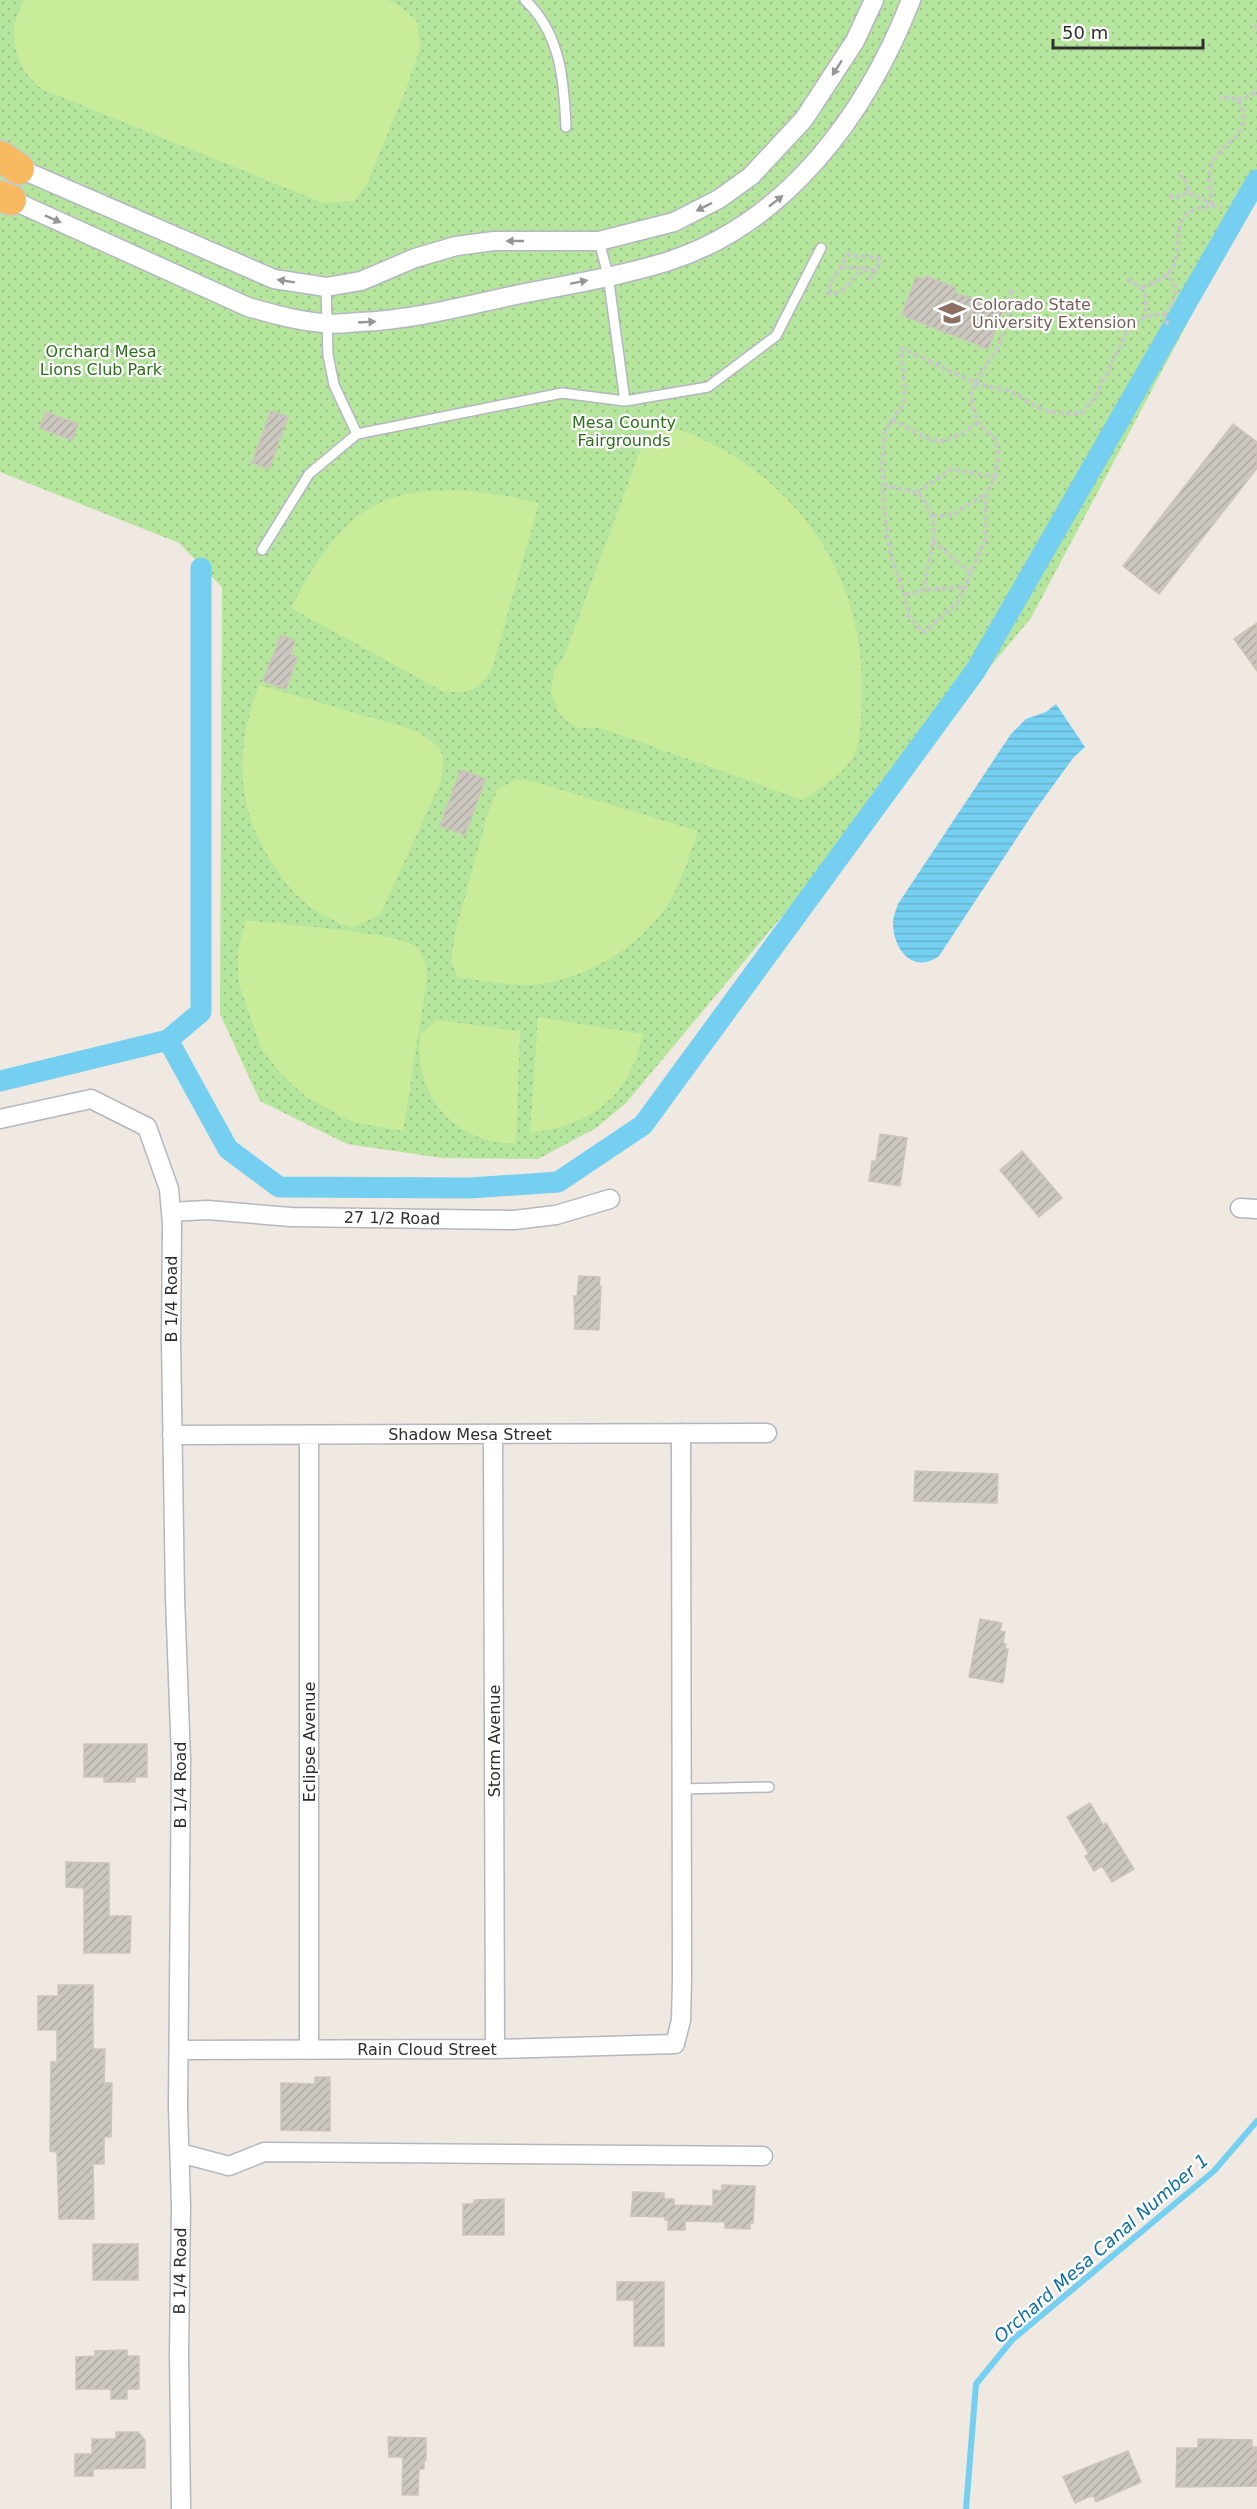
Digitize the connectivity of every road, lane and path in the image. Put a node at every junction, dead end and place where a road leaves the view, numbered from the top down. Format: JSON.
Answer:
{"nodes":[{"id":1,"x":525,"y":0,"type":"edge"},
{"id":2,"x":874,"y":0,"type":"edge"},
{"id":3,"x":911,"y":0,"type":"edge"},
{"id":4,"x":1257,"y":91,"type":"edge"},
{"id":5,"x":1219,"y":96,"type":"dead end"},
{"id":6,"x":1237,"y":99,"type":"junction"},
{"id":7,"x":566,"y":127,"type":"dead end"},
{"id":8,"x":6,"y":161,"type":"edge"},
{"id":9,"x":1179,"y":175,"type":"dead end"},
{"id":10,"x":1189,"y":192,"type":"junction"},
{"id":11,"x":1169,"y":196,"type":"dead end"},
{"id":12,"x":4,"y":197,"type":"edge"},
{"id":13,"x":1212,"y":205,"type":"junction"},
{"id":14,"x":1222,"y":208,"type":"dead end"},
{"id":15,"x":599,"y":241,"type":"junction"},
{"id":16,"x":821,"y":248,"type":"dead end"},
{"id":17,"x":840,"y":267,"type":"junction"},
{"id":18,"x":867,"y":268,"type":"junction"},
{"id":19,"x":876,"y":269,"type":"junction"},
{"id":20,"x":1166,"y":274,"type":"junction"},
{"id":21,"x":608,"y":276,"type":"junction"},
{"id":22,"x":869,"y":279,"type":"dead end"},
{"id":23,"x":1126,"y":279,"type":"dead end"},
{"id":24,"x":326,"y":287,"type":"junction"},
{"id":25,"x":1142,"y":287,"type":"junction"},
{"id":26,"x":1012,"y":290,"type":"dead end"},
{"id":27,"x":1164,"y":315,"type":"junction"},
{"id":28,"x":1145,"y":317,"type":"junction"},
{"id":29,"x":326,"y":324,"type":"junction"},
{"id":30,"x":1168,"y":325,"type":"dead end"},
{"id":31,"x":975,"y":382,"type":"junction"},
{"id":32,"x":625,"y":401,"type":"junction"},
{"id":33,"x":892,"y":421,"type":"junction"},
{"id":34,"x":978,"y":423,"type":"junction"},
{"id":35,"x":357,"y":434,"type":"junction"},
{"id":36,"x":994,"y":477,"type":"junction"},
{"id":37,"x":883,"y":485,"type":"junction"},
{"id":38,"x":918,"y":493,"type":"junction"},
{"id":39,"x":986,"y":494,"type":"junction"},
{"id":40,"x":932,"y":516,"type":"junction"},
{"id":41,"x":933,"y":541,"type":"junction"},
{"id":42,"x":262,"y":550,"type":"dead end"},
{"id":43,"x":972,"y":574,"type":"junction"},
{"id":44,"x":966,"y":587,"type":"junction"},
{"id":45,"x":924,"y":590,"type":"junction"},
{"id":46,"x":905,"y":595,"type":"junction"},
{"id":47,"x":0,"y":1119,"type":"edge"},
{"id":48,"x":610,"y":1199,"type":"dead end"},
{"id":49,"x":171,"y":1212,"type":"junction"},
{"id":50,"x":767,"y":1432,"type":"dead end"},
{"id":51,"x":681,"y":1433,"type":"junction"},
{"id":52,"x":493,"y":1434,"type":"junction"},
{"id":53,"x":172,"y":1435,"type":"junction"},
{"id":54,"x":309,"y":1435,"type":"junction"},
{"id":55,"x":769,"y":1787,"type":"dead end"},
{"id":56,"x":682,"y":1790,"type":"junction"},
{"id":57,"x":495,"y":2049,"type":"junction"},
{"id":58,"x":179,"y":2050,"type":"junction"},
{"id":59,"x":309,"y":2050,"type":"junction"},
{"id":60,"x":180,"y":2153,"type":"junction"},
{"id":61,"x":763,"y":2156,"type":"dead end"},
{"id":62,"x":181,"y":2509,"type":"edge"}],
"edges":[{"from":1,"to":7,"type":"lane"},
{"from":2,"to":15,"type":"street","one_way":true},
{"from":21,"to":3,"type":"street","one_way":true},
{"from":4,"to":6,"type":"path"},
{"from":5,"to":6,"type":"path"},
{"from":6,"to":13,"type":"path"},
{"from":24,"to":8,"type":"street","one_way":true},
{"from":9,"to":10,"type":"path"},
{"from":10,"to":11,"type":"path"},
{"from":10,"to":13,"type":"path"},
{"from":12,"to":29,"type":"street","one_way":true},
{"from":13,"to":14,"type":"path"},
{"from":13,"to":20,"type":"path"},
{"from":15,"to":21,"type":"lane"},
{"from":15,"to":24,"type":"street","one_way":true},
{"from":16,"to":32,"type":"lane"},
{"from":17,"to":18,"type":"path"},
{"from":17,"to":18,"type":"path"},
{"from":17,"to":19,"type":"path"},
{"from":18,"to":19,"type":"path"},
{"from":19,"to":22,"type":"path"},
{"from":20,"to":25,"type":"path"},
{"from":20,"to":27,"type":"path"},
{"from":29,"to":21,"type":"street","one_way":true},
{"from":21,"to":32,"type":"lane"},
{"from":23,"to":25,"type":"path"},
{"from":24,"to":29,"type":"lane"},
{"from":25,"to":28,"type":"path"},
{"from":26,"to":31,"type":"path"},
{"from":27,"to":28,"type":"path"},
{"from":27,"to":30,"type":"path"},
{"from":28,"to":31,"type":"path"},
{"from":29,"to":35,"type":"lane"},
{"from":31,"to":33,"type":"path"},
{"from":31,"to":34,"type":"path"},
{"from":32,"to":35,"type":"lane"},
{"from":33,"to":34,"type":"path"},
{"from":33,"to":37,"type":"path"},
{"from":34,"to":36,"type":"path"},
{"from":35,"to":42,"type":"lane"},
{"from":36,"to":38,"type":"path"},
{"from":36,"to":39,"type":"path"},
{"from":37,"to":38,"type":"path"},
{"from":37,"to":46,"type":"path"},
{"from":38,"to":40,"type":"path"},
{"from":39,"to":40,"type":"path"},
{"from":39,"to":43,"type":"path"},
{"from":40,"to":41,"type":"path"},
{"from":41,"to":43,"type":"path"},
{"from":41,"to":45,"type":"path"},
{"from":43,"to":44,"type":"path"},
{"from":44,"to":45,"type":"path"},
{"from":44,"to":46,"type":"path"},
{"from":45,"to":46,"type":"path"},
{"from":47,"to":49,"type":"street","name":"B 1/4 Road"},
{"from":48,"to":49,"type":"street","name":"27 1/2 Road"},
{"from":49,"to":53,"type":"street","name":"B 1/4 Road"},
{"from":50,"to":51,"type":"street","name":"Shadow Mesa Street"},
{"from":51,"to":52,"type":"street","name":"Shadow Mesa Street"},
{"from":51,"to":56,"type":"street"},
{"from":52,"to":54,"type":"street","name":"Shadow Mesa Street"},
{"from":52,"to":57,"type":"street","name":"Storm Avenue"},
{"from":53,"to":54,"type":"street","name":"Shadow Mesa Street"},
{"from":53,"to":58,"type":"street","name":"B 1/4 Road"},
{"from":54,"to":59,"type":"street","name":"Eclipse Avenue"},
{"from":55,"to":56,"type":"lane"},
{"from":56,"to":57,"type":"street","name":"Rain Cloud Street"},
{"from":57,"to":59,"type":"street","name":"Rain Cloud Street"},
{"from":58,"to":59,"type":"street","name":"Rain Cloud Street"},
{"from":58,"to":60,"type":"street","name":"B 1/4 Road"},
{"from":60,"to":61,"type":"street"},
{"from":60,"to":62,"type":"street","name":"B 1/4 Road"}]}
